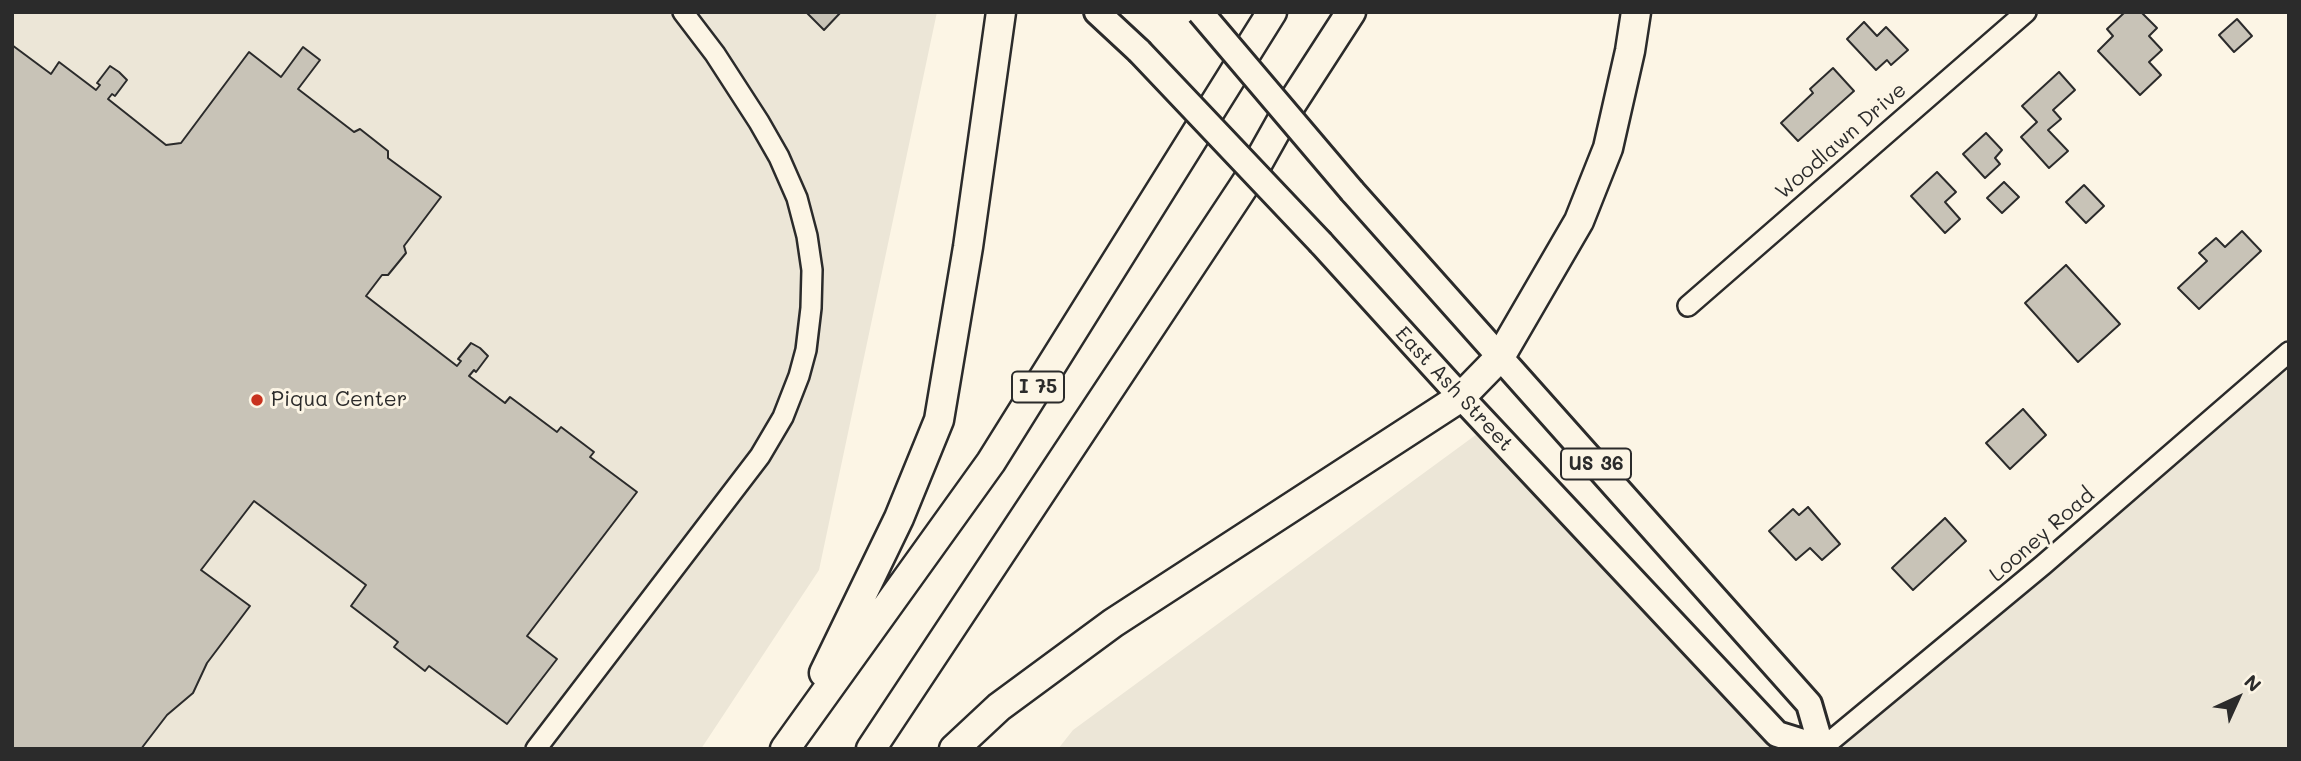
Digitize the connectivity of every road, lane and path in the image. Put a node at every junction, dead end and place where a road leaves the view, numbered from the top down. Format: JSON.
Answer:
{"nodes":[{"id":1,"x":683,"y":12,"type":"edge"},
{"id":2,"x":1001,"y":12,"type":"edge"},
{"id":3,"x":1097,"y":12,"type":"edge"},
{"id":4,"x":1200,"y":12,"type":"edge"},
{"id":5,"x":1272,"y":12,"type":"edge"},
{"id":6,"x":1351,"y":12,"type":"edge"},
{"id":7,"x":1636,"y":12,"type":"edge"},
{"id":8,"x":2026,"y":12,"type":"edge"},
{"id":9,"x":1688,"y":306,"type":"dead end"},
{"id":10,"x":2289,"y":352,"type":"edge"},
{"id":11,"x":1500,"y":357,"type":"junction"},
{"id":12,"x":1461,"y":397,"type":"junction"},
{"id":13,"x":787,"y":747,"type":"edge"},
{"id":14,"x":536,"y":749,"type":"edge"},
{"id":15,"x":871,"y":749,"type":"edge"},
{"id":16,"x":954,"y":749,"type":"edge"},
{"id":17,"x":1822,"y":749,"type":"edge"}],
"edges":[{"from":1,"to":14,"type":"street"},
{"from":2,"to":13,"type":"highway"},
{"from":3,"to":12,"type":"main road","name":"East Ash Street","number":"US 36","bridge":true},
{"from":4,"to":11,"type":"main road","number":"US 36","bridge":true},
{"from":5,"to":13,"type":"highway","number":"I 75"},
{"from":6,"to":15,"type":"highway","number":"I 75"},
{"from":7,"to":11,"type":"highway"},
{"from":8,"to":9,"type":"street","name":"Woodlawn Drive"},
{"from":10,"to":17,"type":"street","name":"Looney Road"},
{"from":11,"to":12,"type":"highway"},
{"from":11,"to":17,"type":"main road","number":"US 36"},
{"from":12,"to":16,"type":"highway"},
{"from":12,"to":17,"type":"main road","name":"East Ash Street","number":"US 36"}]}
